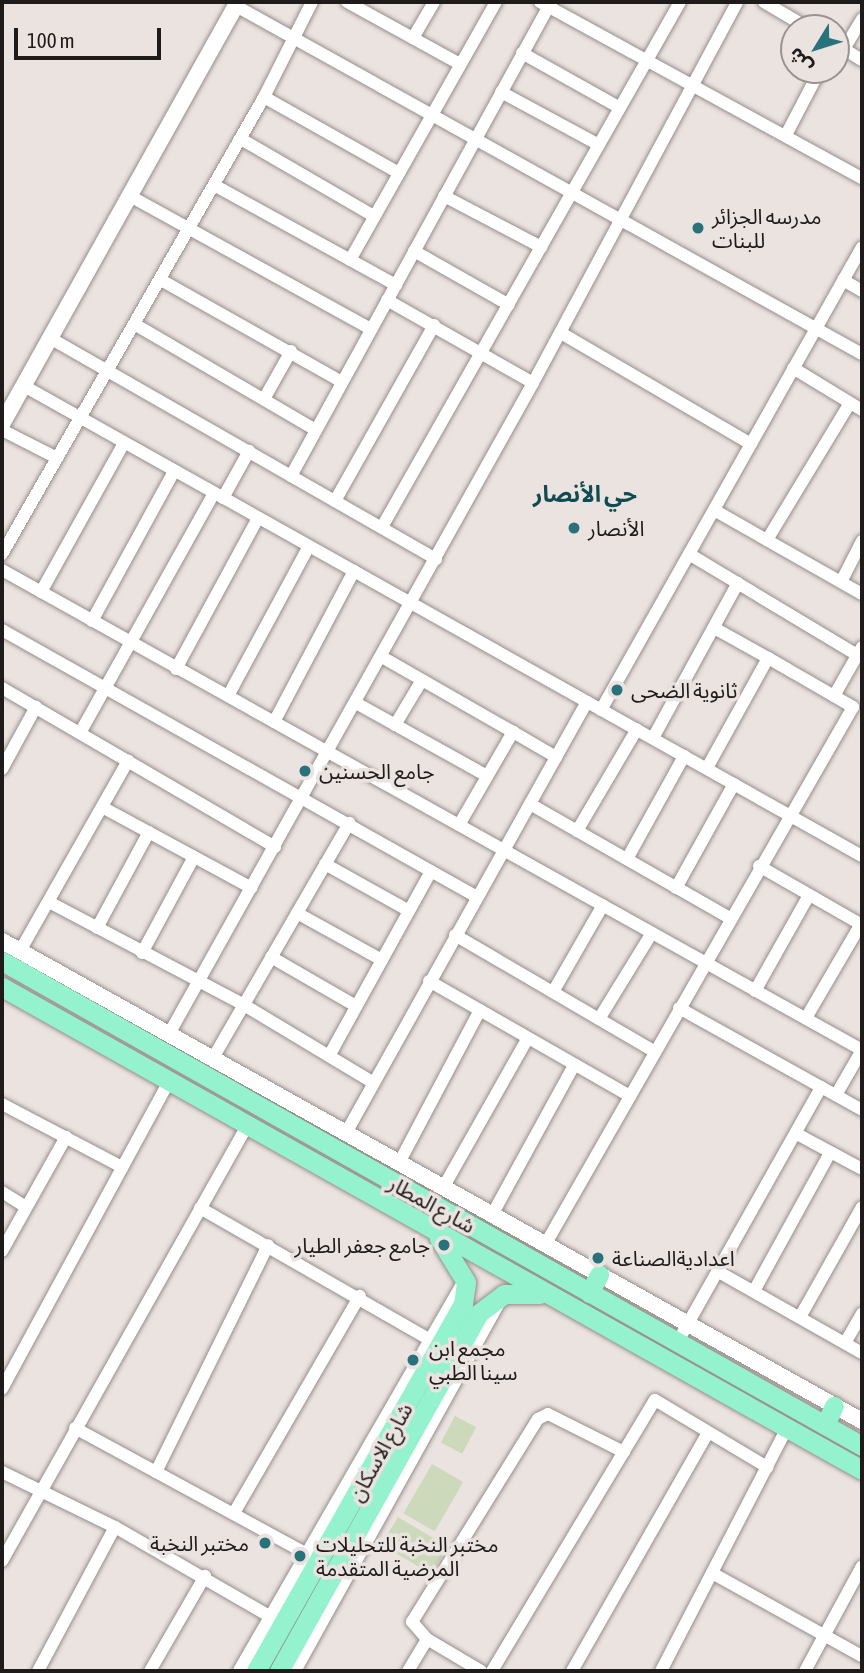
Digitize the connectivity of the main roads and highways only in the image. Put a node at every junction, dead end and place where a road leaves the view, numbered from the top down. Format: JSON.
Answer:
{"nodes":[{"id":1,"x":2,"y":961,"type":"edge"},
{"id":2,"x":2,"y":987,"type":"edge"},
{"id":3,"x":434,"y":1232,"type":"junction"},
{"id":4,"x":598,"y":1275,"type":"road end"},
{"id":5,"x":589,"y":1293,"type":"junction"},
{"id":6,"x":543,"y":1294,"type":"junction"},
{"id":7,"x":439,"y":1350,"type":"junction"},
{"id":8,"x":734,"y":1373,"type":"junction"},
{"id":9,"x":432,"y":1378,"type":"junction"},
{"id":10,"x":724,"y":1393,"type":"junction"},
{"id":11,"x":774,"y":1397,"type":"junction"},
{"id":12,"x":834,"y":1406,"type":"road end"},
{"id":13,"x":764,"y":1416,"type":"junction"},
{"id":14,"x":825,"y":1425,"type":"junction"},
{"id":15,"x":862,"y":1446,"type":"edge"},
{"id":16,"x":862,"y":1470,"type":"edge"},
{"id":17,"x":256,"y":1671,"type":"edge"},
{"id":18,"x":279,"y":1671,"type":"edge"}],
"edges":[{"from":1,"to":5,"type":"main road","name":"شارع المطار"},
{"from":2,"to":3,"type":"main road","name":"شارع المطار"},
{"from":3,"to":6,"type":"main road","name":"شارع المطار"},
{"from":3,"to":7,"type":"main road","name":"شارع الاسكان"},
{"from":4,"to":5,"type":"main road"},
{"from":5,"to":8,"type":"main road","name":"شارع المطار"},
{"from":6,"to":7,"type":"main road","name":"شارع الاسكان"},
{"from":6,"to":10,"type":"main road","name":"شارع المطار"},
{"from":7,"to":9,"type":"main road","name":"شارع الاسكان"},
{"from":8,"to":10,"type":"main road"},
{"from":8,"to":11,"type":"main road","name":"شارع المطار"},
{"from":9,"to":17,"type":"main road","name":"شارع الاسكان"},
{"from":9,"to":18,"type":"main road","name":"شارع الاسكان"},
{"from":10,"to":13,"type":"main road","name":"شارع المطار"},
{"from":11,"to":13,"type":"main road"},
{"from":11,"to":14,"type":"main road","name":"شارع المطار"},
{"from":12,"to":14,"type":"main road"},
{"from":13,"to":16,"type":"main road","name":"شارع المطار"},
{"from":14,"to":15,"type":"main road","name":"شارع المطار"}]}
